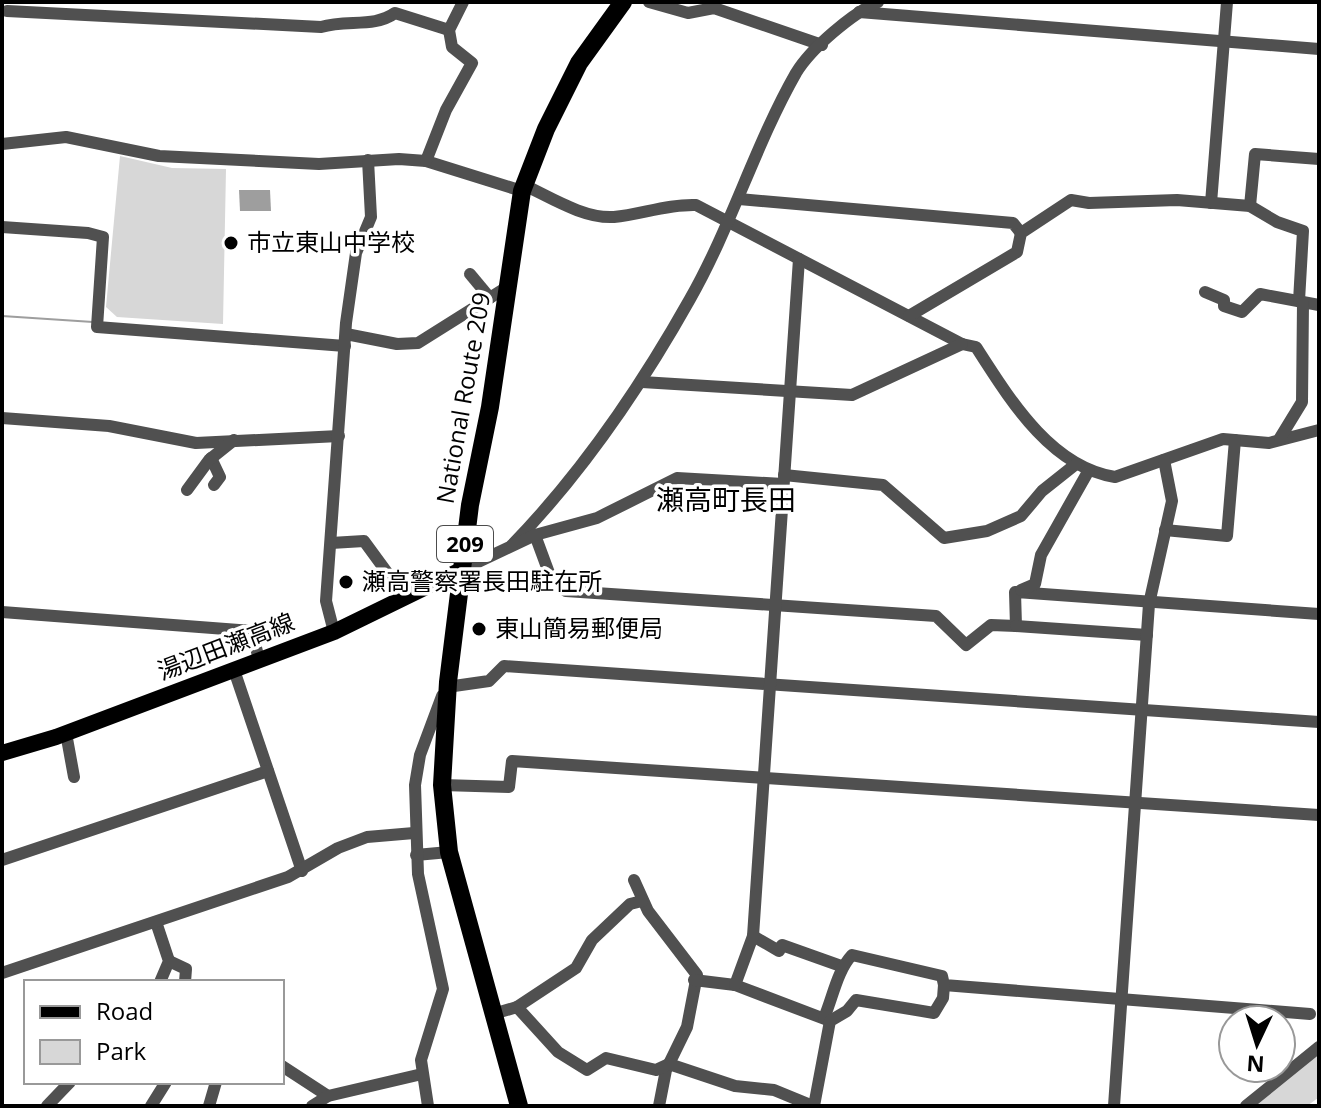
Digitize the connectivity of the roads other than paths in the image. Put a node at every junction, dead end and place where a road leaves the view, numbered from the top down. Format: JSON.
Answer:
{"nodes":[{"id":1,"x":463,"y":2,"type":"edge"},
{"id":2,"x":623,"y":2,"type":"edge"},
{"id":3,"x":649,"y":2,"type":"edge"},
{"id":4,"x":878,"y":2,"type":"edge"},
{"id":5,"x":1227,"y":2,"type":"edge"},
{"id":6,"x":7,"y":10,"type":"edge"},
{"id":7,"x":856,"y":12,"type":"junction"},
{"id":8,"x":449,"y":30,"type":"junction"},
{"id":9,"x":1224,"y":41,"type":"junction"},
{"id":10,"x":822,"y":45,"type":"junction"},
{"id":11,"x":1319,"y":49,"type":"edge"},
{"id":12,"x":2,"y":144,"type":"edge"},
{"id":13,"x":1319,"y":159,"type":"edge"},
{"id":14,"x":368,"y":160,"type":"junction"},
{"id":15,"x":426,"y":161,"type":"junction"},
{"id":16,"x":523,"y":188,"type":"junction"},
{"id":17,"x":739,"y":199,"type":"junction"},
{"id":18,"x":1211,"y":203,"type":"junction"},
{"id":19,"x":1250,"y":206,"type":"junction"},
{"id":20,"x":728,"y":221,"type":"junction"},
{"id":21,"x":2,"y":227,"type":"edge"},
{"id":22,"x":1021,"y":233,"type":"junction"},
{"id":23,"x":799,"y":259,"type":"junction"},
{"id":24,"x":470,"y":274,"type":"dead end"},
{"id":25,"x":507,"y":287,"type":"junction"},
{"id":26,"x":1205,"y":292,"type":"dead end"},
{"id":27,"x":490,"y":298,"type":"junction"},
{"id":28,"x":1301,"y":302,"type":"junction"},
{"id":29,"x":1319,"y":305,"type":"edge"},
{"id":30,"x":909,"y":316,"type":"junction"},
{"id":31,"x":346,"y":340,"type":"junction"},
{"id":32,"x":962,"y":344,"type":"junction"},
{"id":33,"x":642,"y":382,"type":"junction"},
{"id":34,"x":790,"y":390,"type":"junction"},
{"id":35,"x":2,"y":418,"type":"edge"},
{"id":36,"x":1319,"y":430,"type":"edge"},
{"id":37,"x":339,"y":436,"type":"junction"},
{"id":38,"x":1280,"y":438,"type":"junction"},
{"id":39,"x":234,"y":440,"type":"junction"},
{"id":40,"x":1235,"y":440,"type":"junction"},
{"id":41,"x":211,"y":458,"type":"junction"},
{"id":42,"x":1164,"y":460,"type":"junction"},
{"id":43,"x":1076,"y":464,"type":"junction"},
{"id":44,"x":1089,"y":470,"type":"junction"},
{"id":45,"x":783,"y":480,"type":"junction"},
{"id":46,"x":214,"y":485,"type":"dead end"},
{"id":47,"x":187,"y":490,"type":"dead end"},
{"id":48,"x":1165,"y":530,"type":"junction"},
{"id":49,"x":535,"y":535,"type":"junction"},
{"id":50,"x":331,"y":543,"type":"junction"},
{"id":51,"x":512,"y":545,"type":"junction"},
{"id":52,"x":461,"y":570,"type":"junction"},
{"id":53,"x":1015,"y":592,"type":"junction"},
{"id":54,"x":405,"y":597,"type":"junction"},
{"id":55,"x":775,"y":604,"type":"junction"},
{"id":56,"x":1149,"y":604,"type":"junction"},
{"id":57,"x":2,"y":612,"type":"edge"},
{"id":58,"x":1319,"y":614,"type":"edge"},
{"id":59,"x":1016,"y":626,"type":"junction"},
{"id":60,"x":334,"y":632,"type":"junction"},
{"id":61,"x":1147,"y":635,"type":"junction"},
{"id":62,"x":259,"y":660,"type":"junction"},
{"id":63,"x":234,"y":670,"type":"junction"},
{"id":64,"x":447,"y":684,"type":"junction"},
{"id":65,"x":770,"y":684,"type":"junction"},
{"id":66,"x":1141,"y":709,"type":"junction"},
{"id":67,"x":1319,"y":722,"type":"edge"},
{"id":68,"x":66,"y":733,"type":"junction"},
{"id":69,"x":2,"y":753,"type":"edge"},
{"id":70,"x":268,"y":771,"type":"junction"},
{"id":71,"x":74,"y":777,"type":"dead end"},
{"id":72,"x":763,"y":778,"type":"junction"},
{"id":73,"x":442,"y":785,"type":"junction"},
{"id":74,"x":1135,"y":802,"type":"junction"},
{"id":75,"x":1319,"y":815,"type":"edge"},
{"id":76,"x":414,"y":833,"type":"junction"},
{"id":77,"x":449,"y":852,"type":"junction"},
{"id":78,"x":416,"y":855,"type":"junction"},
{"id":79,"x":2,"y":860,"type":"edge"},
{"id":80,"x":302,"y":871,"type":"junction"},
{"id":81,"x":634,"y":880,"type":"dead end"},
{"id":82,"x":642,"y":901,"type":"junction"},
{"id":83,"x":156,"y":922,"type":"junction"},
{"id":84,"x":753,"y":936,"type":"junction"},
{"id":85,"x":169,"y":961,"type":"junction"},
{"id":86,"x":841,"y":966,"type":"junction"},
{"id":87,"x":2,"y":973,"type":"edge"},
{"id":88,"x":161,"y":980,"type":"edge"},
{"id":89,"x":185,"y":980,"type":"edge"},
{"id":90,"x":694,"y":980,"type":"junction"},
{"id":91,"x":735,"y":985,"type":"junction"},
{"id":92,"x":944,"y":985,"type":"junction"},
{"id":93,"x":1123,"y":999,"type":"junction"},
{"id":94,"x":517,"y":1007,"type":"junction"},
{"id":95,"x":493,"y":1014,"type":"junction"},
{"id":96,"x":1310,"y":1014,"type":"dead end"},
{"id":97,"x":827,"y":1020,"type":"junction"},
{"id":98,"x":1319,"y":1047,"type":"edge"},
{"id":99,"x":669,"y":1064,"type":"junction"},
{"id":100,"x":284,"y":1067,"type":"edge"},
{"id":101,"x":422,"y":1074,"type":"junction"},
{"id":102,"x":68,"y":1084,"type":"edge"},
{"id":103,"x":165,"y":1084,"type":"edge"},
{"id":104,"x":215,"y":1084,"type":"edge"},
{"id":105,"x":328,"y":1096,"type":"junction"},
{"id":106,"x":47,"y":1106,"type":"edge"},
{"id":107,"x":151,"y":1106,"type":"edge"},
{"id":108,"x":209,"y":1106,"type":"edge"},
{"id":109,"x":312,"y":1106,"type":"edge"},
{"id":110,"x":428,"y":1106,"type":"edge"},
{"id":111,"x":519,"y":1106,"type":"edge"},
{"id":112,"x":659,"y":1106,"type":"edge"},
{"id":113,"x":813,"y":1106,"type":"edge"},
{"id":114,"x":1114,"y":1106,"type":"edge"},
{"id":115,"x":1246,"y":1106,"type":"edge"}],
"edges":[{"from":1,"to":8,"type":"street"},
{"from":2,"to":16,"type":"highway","name":"National Route 209","number":"209"},
{"from":3,"to":10,"type":"street"},
{"from":4,"to":7,"type":"street"},
{"from":5,"to":9,"type":"street"},
{"from":6,"to":8,"type":"street"},
{"from":7,"to":9,"type":"street"},
{"from":7,"to":10,"type":"street"},
{"from":8,"to":15,"type":"street"},
{"from":9,"to":11,"type":"street"},
{"from":9,"to":18,"type":"street"},
{"from":10,"to":17,"type":"street"},
{"from":12,"to":14,"type":"street"},
{"from":13,"to":19,"type":"street"},
{"from":14,"to":15,"type":"street"},
{"from":14,"to":31,"type":"street"},
{"from":15,"to":16,"type":"street"},
{"from":16,"to":20,"type":"street"},
{"from":16,"to":25,"type":"highway","name":"National Route 209","number":"209"},
{"from":17,"to":20,"type":"street"},
{"from":17,"to":22,"type":"street"},
{"from":18,"to":19,"type":"street"},
{"from":18,"to":22,"type":"street"},
{"from":19,"to":28,"type":"street"},
{"from":20,"to":23,"type":"street"},
{"from":20,"to":33,"type":"street"},
{"from":21,"to":31,"type":"street"},
{"from":22,"to":30,"type":"street"},
{"from":23,"to":30,"type":"street"},
{"from":23,"to":34,"type":"street"},
{"from":24,"to":27,"type":"street"},
{"from":25,"to":27,"type":"street"},
{"from":25,"to":52,"type":"highway","name":"National Route 209","number":"209"},
{"from":26,"to":28,"type":"street"},
{"from":27,"to":31,"type":"street"},
{"from":28,"to":29,"type":"street"},
{"from":28,"to":38,"type":"street"},
{"from":30,"to":32,"type":"street"},
{"from":31,"to":37,"type":"street"},
{"from":32,"to":34,"type":"street"},
{"from":32,"to":43,"type":"street"},
{"from":33,"to":34,"type":"street"},
{"from":33,"to":51,"type":"street"},
{"from":34,"to":45,"type":"street"},
{"from":35,"to":39,"type":"street"},
{"from":36,"to":38,"type":"street"},
{"from":37,"to":39,"type":"street"},
{"from":37,"to":50,"type":"street"},
{"from":38,"to":40,"type":"street"},
{"from":39,"to":41,"type":"street"},
{"from":40,"to":42,"type":"street"},
{"from":40,"to":48,"type":"street"},
{"from":41,"to":46,"type":"street"},
{"from":41,"to":47,"type":"street"},
{"from":42,"to":44,"type":"street"},
{"from":42,"to":48,"type":"street"},
{"from":43,"to":44,"type":"street"},
{"from":43,"to":45,"type":"street"},
{"from":44,"to":53,"type":"street"},
{"from":45,"to":49,"type":"street"},
{"from":45,"to":55,"type":"street"},
{"from":48,"to":56,"type":"street"},
{"from":49,"to":51,"type":"street"},
{"from":49,"to":55,"type":"street"},
{"from":50,"to":54,"type":"street"},
{"from":50,"to":60,"type":"street"},
{"from":51,"to":52,"type":"street"},
{"from":52,"to":54,"type":"main road","name":"湯辺田瀬高線"},
{"from":52,"to":64,"type":"highway","name":"National Route 209","number":"209"},
{"from":53,"to":56,"type":"street"},
{"from":53,"to":59,"type":"street"},
{"from":54,"to":60,"type":"main road","name":"湯辺田瀬高線"},
{"from":55,"to":59,"type":"street"},
{"from":55,"to":65,"type":"street"},
{"from":56,"to":58,"type":"street"},
{"from":56,"to":61,"type":"street"},
{"from":57,"to":62,"type":"street"},
{"from":59,"to":61,"type":"street"},
{"from":60,"to":62,"type":"main road","name":"湯辺田瀬高線"},
{"from":61,"to":66,"type":"street"},
{"from":62,"to":63,"type":"main road","name":"湯辺田瀬高線"},
{"from":63,"to":68,"type":"main road","name":"湯辺田瀬高線"},
{"from":63,"to":70,"type":"street"},
{"from":64,"to":65,"type":"street"},
{"from":64,"to":73,"type":"highway","name":"National Route 209","number":"209"},
{"from":64,"to":76,"type":"street"},
{"from":65,"to":66,"type":"street"},
{"from":65,"to":72,"type":"street"},
{"from":66,"to":67,"type":"street"},
{"from":66,"to":74,"type":"street"},
{"from":68,"to":69,"type":"main road","name":"湯辺田瀬高線"},
{"from":68,"to":71,"type":"street"},
{"from":70,"to":79,"type":"street"},
{"from":70,"to":80,"type":"street"},
{"from":72,"to":73,"type":"street"},
{"from":72,"to":74,"type":"street"},
{"from":72,"to":84,"type":"street"},
{"from":73,"to":77,"type":"highway","name":"National Route 209","number":"209"},
{"from":74,"to":75,"type":"street"},
{"from":74,"to":93,"type":"street"},
{"from":76,"to":78,"type":"street"},
{"from":76,"to":80,"type":"street"},
{"from":77,"to":78,"type":"street"},
{"from":77,"to":95,"type":"highway","name":"National Route 209","number":"209"},
{"from":78,"to":101,"type":"street"},
{"from":80,"to":83,"type":"street"},
{"from":81,"to":82,"type":"street"},
{"from":82,"to":90,"type":"street"},
{"from":82,"to":94,"type":"street"},
{"from":83,"to":85,"type":"street"},
{"from":83,"to":87,"type":"street"},
{"from":84,"to":86,"type":"street"},
{"from":84,"to":91,"type":"street"},
{"from":85,"to":88,"type":"street"},
{"from":85,"to":89,"type":"street"},
{"from":86,"to":92,"type":"street"},
{"from":86,"to":97,"type":"street"},
{"from":90,"to":91,"type":"street"},
{"from":90,"to":99,"type":"street"},
{"from":91,"to":97,"type":"street"},
{"from":92,"to":93,"type":"street"},
{"from":92,"to":97,"type":"street"},
{"from":93,"to":96,"type":"street"},
{"from":93,"to":114,"type":"street"},
{"from":94,"to":95,"type":"street"},
{"from":94,"to":99,"type":"street"},
{"from":95,"to":111,"type":"highway","name":"National Route 209","number":"209"},
{"from":97,"to":113,"type":"street"},
{"from":98,"to":115,"type":"street"},
{"from":99,"to":112,"type":"street"},
{"from":99,"to":113,"type":"street"},
{"from":100,"to":105,"type":"street"},
{"from":101,"to":105,"type":"street"},
{"from":101,"to":110,"type":"street"},
{"from":102,"to":106,"type":"street"},
{"from":103,"to":107,"type":"street"},
{"from":104,"to":108,"type":"street"},
{"from":105,"to":109,"type":"street"}]}
